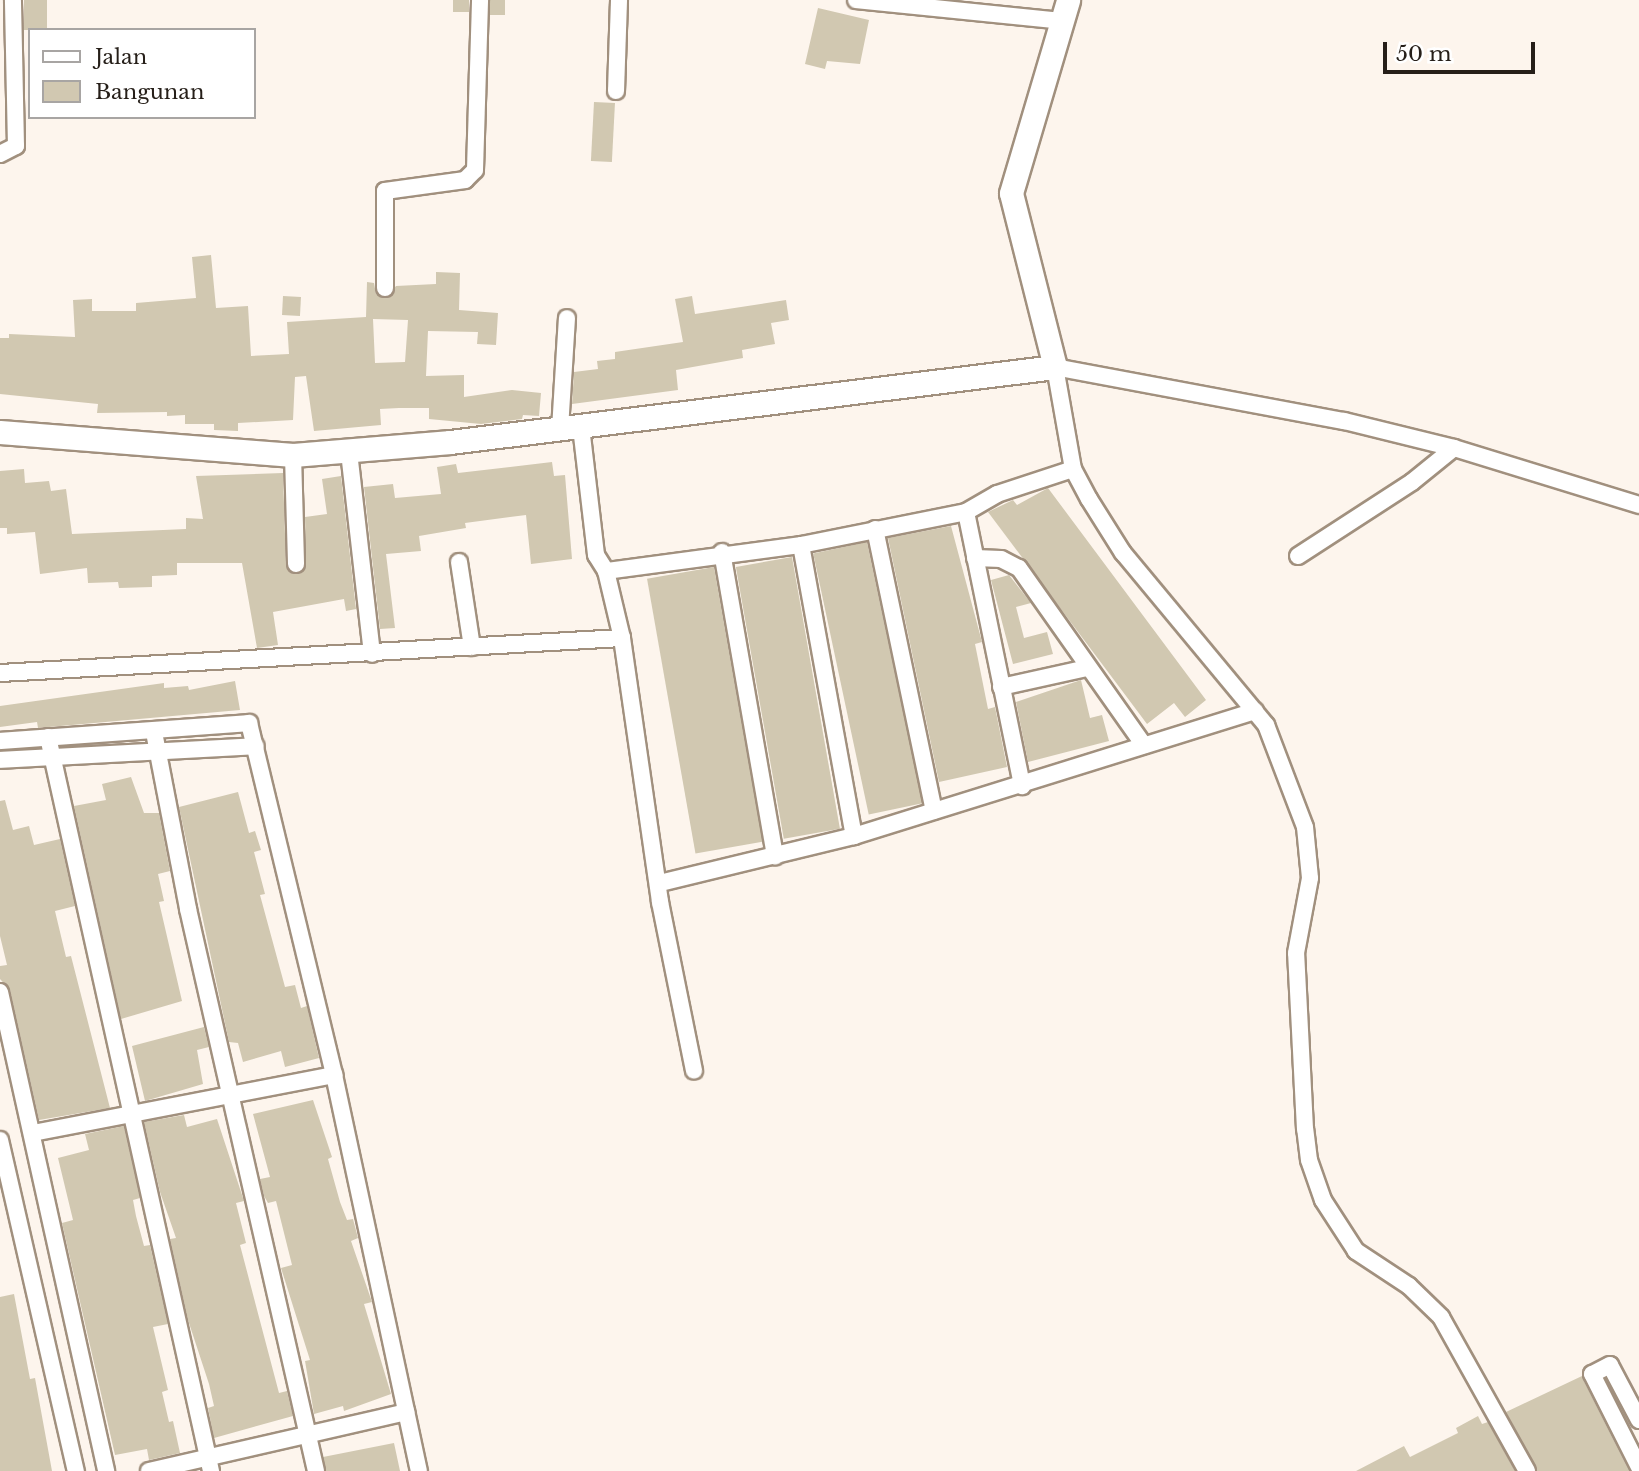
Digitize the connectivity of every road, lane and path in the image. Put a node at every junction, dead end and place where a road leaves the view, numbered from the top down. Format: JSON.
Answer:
{"nodes":[{"id":1,"x":13,"y":0,"type":"edge"},
{"id":2,"x":480,"y":0,"type":"edge"},
{"id":3,"x":619,"y":0,"type":"edge"},
{"id":4,"x":856,"y":0,"type":"edge"},
{"id":5,"x":1064,"y":10,"type":"edge"},
{"id":6,"x":7,"y":40,"type":"edge"},
{"id":7,"x":616,"y":92,"type":"dead end"},
{"id":8,"x":0,"y":154,"type":"edge"},
{"id":9,"x":386,"y":288,"type":"dead end"},
{"id":10,"x":567,"y":318,"type":"dead end"},
{"id":11,"x":1055,"y":367,"type":"junction"},
{"id":12,"x":570,"y":428,"type":"junction"},
{"id":13,"x":0,"y":432,"type":"edge"},
{"id":14,"x":1454,"y":448,"type":"junction"},
{"id":15,"x":349,"y":452,"type":"junction"},
{"id":16,"x":293,"y":455,"type":"junction"},
{"id":17,"x":1073,"y":468,"type":"junction"},
{"id":18,"x":1639,"y":505,"type":"edge"},
{"id":19,"x":966,"y":512,"type":"junction"},
{"id":20,"x":875,"y":529,"type":"junction"},
{"id":21,"x":801,"y":545,"type":"junction"},
{"id":22,"x":722,"y":552,"type":"junction"},
{"id":23,"x":1298,"y":556,"type":"dead end"},
{"id":24,"x":975,"y":558,"type":"junction"},
{"id":25,"x":459,"y":562,"type":"dead end"},
{"id":26,"x":296,"y":564,"type":"dead end"},
{"id":27,"x":606,"y":571,"type":"junction"},
{"id":28,"x":622,"y":638,"type":"junction"},
{"id":29,"x":472,"y":647,"type":"junction"},
{"id":30,"x":372,"y":654,"type":"junction"},
{"id":31,"x":1087,"y":668,"type":"junction"},
{"id":32,"x":0,"y":673,"type":"edge"},
{"id":33,"x":1001,"y":687,"type":"junction"},
{"id":34,"x":1255,"y":711,"type":"junction"},
{"id":35,"x":153,"y":732,"type":"junction"},
{"id":36,"x":90,"y":734,"type":"junction"},
{"id":37,"x":48,"y":737,"type":"junction"},
{"id":38,"x":0,"y":741,"type":"edge"},
{"id":39,"x":1144,"y":745,"type":"junction"},
{"id":40,"x":256,"y":746,"type":"junction"},
{"id":41,"x":93,"y":754,"type":"junction"},
{"id":42,"x":158,"y":754,"type":"junction"},
{"id":43,"x":51,"y":755,"type":"junction"},
{"id":44,"x":0,"y":760,"type":"edge"},
{"id":45,"x":1022,"y":786,"type":"junction"},
{"id":46,"x":934,"y":811,"type":"junction"},
{"id":47,"x":854,"y":836,"type":"junction"},
{"id":48,"x":775,"y":856,"type":"junction"},
{"id":49,"x":660,"y":883,"type":"junction"},
{"id":50,"x":0,"y":992,"type":"edge"},
{"id":51,"x":694,"y":1071,"type":"dead end"},
{"id":52,"x":334,"y":1075,"type":"junction"},
{"id":53,"x":232,"y":1093,"type":"junction"},
{"id":54,"x":131,"y":1113,"type":"junction"},
{"id":55,"x":33,"y":1133,"type":"junction"},
{"id":56,"x":0,"y":1140,"type":"edge"},
{"id":57,"x":406,"y":1412,"type":"junction"},
{"id":58,"x":1639,"y":1420,"type":"edge"},
{"id":59,"x":309,"y":1436,"type":"junction"},
{"id":60,"x":209,"y":1464,"type":"edge"},
{"id":61,"x":1639,"y":1467,"type":"edge"},
{"id":62,"x":76,"y":1471,"type":"edge"},
{"id":63,"x":106,"y":1471,"type":"edge"},
{"id":64,"x":149,"y":1471,"type":"edge"},
{"id":65,"x":316,"y":1471,"type":"edge"},
{"id":66,"x":419,"y":1471,"type":"edge"},
{"id":67,"x":1527,"y":1471,"type":"edge"}],
"edges":[{"from":1,"to":6,"type":"street"},
{"from":2,"to":9,"type":"street"},
{"from":3,"to":7,"type":"street"},
{"from":4,"to":5,"type":"street"},
{"from":5,"to":11,"type":"street"},
{"from":6,"to":8,"type":"street"},
{"from":10,"to":12,"type":"street"},
{"from":11,"to":12,"type":"street"},
{"from":11,"to":14,"type":"street"},
{"from":11,"to":17,"type":"street"},
{"from":12,"to":15,"type":"street"},
{"from":12,"to":27,"type":"street"},
{"from":13,"to":16,"type":"street"},
{"from":14,"to":18,"type":"street"},
{"from":14,"to":23,"type":"street"},
{"from":15,"to":16,"type":"street"},
{"from":15,"to":30,"type":"street"},
{"from":16,"to":26,"type":"street"},
{"from":17,"to":19,"type":"street"},
{"from":17,"to":34,"type":"street"},
{"from":19,"to":20,"type":"street"},
{"from":19,"to":24,"type":"street"},
{"from":20,"to":21,"type":"street"},
{"from":20,"to":46,"type":"street"},
{"from":21,"to":22,"type":"street"},
{"from":21,"to":47,"type":"street"},
{"from":22,"to":27,"type":"street"},
{"from":22,"to":48,"type":"street"},
{"from":24,"to":31,"type":"street"},
{"from":24,"to":33,"type":"street"},
{"from":25,"to":29,"type":"street"},
{"from":27,"to":28,"type":"street"},
{"from":28,"to":29,"type":"street"},
{"from":28,"to":49,"type":"street"},
{"from":29,"to":30,"type":"street"},
{"from":30,"to":32,"type":"street"},
{"from":31,"to":33,"type":"street"},
{"from":31,"to":39,"type":"street"},
{"from":33,"to":45,"type":"street"},
{"from":34,"to":39,"type":"street"},
{"from":34,"to":67,"type":"street"},
{"from":35,"to":36,"type":"street"},
{"from":35,"to":40,"type":"street"},
{"from":35,"to":42,"type":"street"},
{"from":36,"to":37,"type":"street"},
{"from":36,"to":41,"type":"street"},
{"from":37,"to":38,"type":"street"},
{"from":37,"to":43,"type":"street"},
{"from":39,"to":45,"type":"street"},
{"from":40,"to":42,"type":"street"},
{"from":40,"to":52,"type":"street"},
{"from":41,"to":42,"type":"street"},
{"from":41,"to":43,"type":"street"},
{"from":42,"to":53,"type":"street"},
{"from":43,"to":44,"type":"street"},
{"from":43,"to":54,"type":"street"},
{"from":45,"to":46,"type":"street"},
{"from":46,"to":47,"type":"street"},
{"from":47,"to":48,"type":"street"},
{"from":48,"to":49,"type":"street"},
{"from":49,"to":51,"type":"street"},
{"from":50,"to":55,"type":"street"},
{"from":52,"to":53,"type":"street"},
{"from":52,"to":57,"type":"street"},
{"from":53,"to":54,"type":"street"},
{"from":53,"to":59,"type":"street"},
{"from":54,"to":55,"type":"street"},
{"from":54,"to":60,"type":"street"},
{"from":55,"to":63,"type":"street"},
{"from":56,"to":62,"type":"street"},
{"from":57,"to":59,"type":"street"},
{"from":57,"to":66,"type":"street"},
{"from":58,"to":61,"type":"street"},
{"from":59,"to":60,"type":"street"},
{"from":59,"to":65,"type":"street"},
{"from":60,"to":64,"type":"street"}]}
